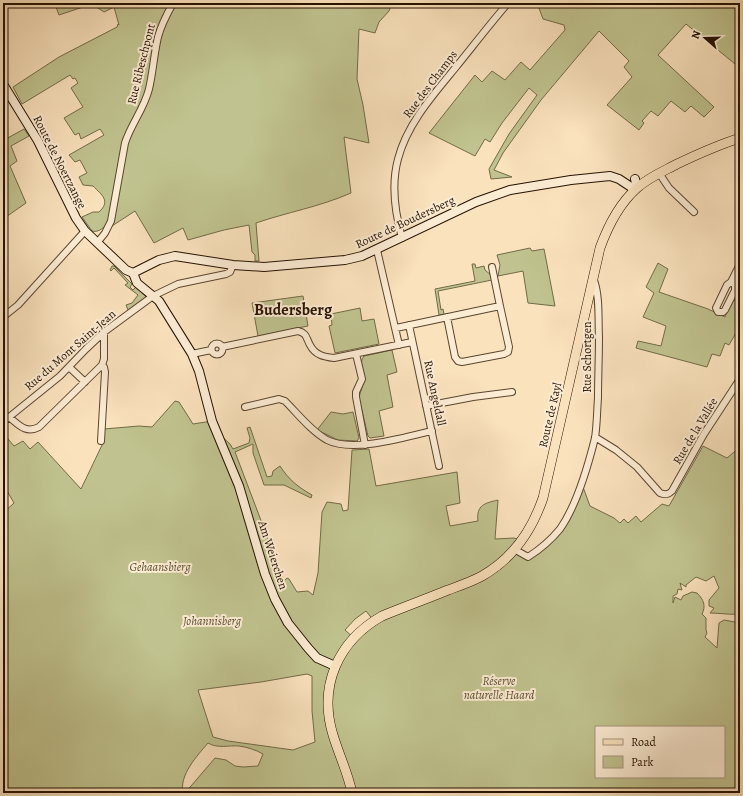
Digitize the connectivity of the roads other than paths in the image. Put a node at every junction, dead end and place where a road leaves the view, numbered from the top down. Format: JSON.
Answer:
{"nodes":[{"id":1,"x":173,"y":3,"type":"edge"},
{"id":2,"x":508,"y":3,"type":"edge"},
{"id":3,"x":3,"y":84,"type":"edge"},
{"id":4,"x":740,"y":138,"type":"edge"},
{"id":5,"x":659,"y":173,"type":"junction"},
{"id":6,"x":636,"y":183,"type":"junction"},
{"id":7,"x":694,"y":212,"type":"dead end"},
{"id":8,"x":85,"y":231,"type":"junction"},
{"id":9,"x":402,"y":238,"type":"junction"},
{"id":10,"x":97,"y":243,"type":"junction"},
{"id":11,"x":377,"y":250,"type":"junction"},
{"id":12,"x":740,"y":264,"type":"edge"},
{"id":13,"x":233,"y":265,"type":"junction"},
{"id":14,"x":492,"y":267,"type":"dead end"},
{"id":15,"x":134,"y":273,"type":"junction"},
{"id":16,"x":593,"y":278,"type":"junction"},
{"id":17,"x":731,"y":282,"type":"junction"},
{"id":18,"x":153,"y":296,"type":"junction"},
{"id":19,"x":500,"y":306,"type":"junction"},
{"id":20,"x":3,"y":317,"type":"edge"},
{"id":21,"x":447,"y":317,"type":"junction"},
{"id":22,"x":409,"y":325,"type":"junction"},
{"id":23,"x":396,"y":328,"type":"junction"},
{"id":24,"x":104,"y":332,"type":"junction"},
{"id":25,"x":412,"y":342,"type":"junction"},
{"id":26,"x":400,"y":345,"type":"junction"},
{"id":27,"x":192,"y":354,"type":"junction"},
{"id":28,"x":356,"y":354,"type":"junction"},
{"id":29,"x":102,"y":365,"type":"junction"},
{"id":30,"x":68,"y":367,"type":"junction"},
{"id":31,"x":740,"y":379,"type":"edge"},
{"id":32,"x":85,"y":382,"type":"junction"},
{"id":33,"x":512,"y":392,"type":"dead end"},
{"id":34,"x":426,"y":406,"type":"junction"},
{"id":35,"x":245,"y":407,"type":"dead end"},
{"id":36,"x":9,"y":418,"type":"junction"},
{"id":37,"x":3,"y":422,"type":"edge"},
{"id":38,"x":432,"y":432,"type":"junction"},
{"id":39,"x":595,"y":437,"type":"junction"},
{"id":40,"x":101,"y":441,"type":"dead end"},
{"id":41,"x":365,"y":445,"type":"junction"},
{"id":42,"x":439,"y":466,"type":"dead end"},
{"id":43,"x":514,"y":550,"type":"junction"},
{"id":44,"x":335,"y":666,"type":"junction"},
{"id":45,"x":352,"y":793,"type":"edge"}],
"edges":[{"from":1,"to":10,"type":"street","name":"Rue Ribeschpont"},
{"from":2,"to":9,"type":"street","name":"Rue des Champs"},
{"from":3,"to":8,"type":"main road","name":"Route de Noertzange"},
{"from":4,"to":5,"type":"main road","name":"Route de Kayl"},
{"from":5,"to":6,"type":"main road","name":"Route de Kayl"},
{"from":5,"to":7,"type":"street"},
{"from":6,"to":9,"type":"main road","name":"Route de Boudersberg"},
{"from":6,"to":16,"type":"main road","name":"Route de Kayl"},
{"from":8,"to":10,"type":"main road","name":"Route de Noertzange"},
{"from":8,"to":20,"type":"street"},
{"from":9,"to":11,"type":"main road","name":"Route de Boudersberg"},
{"from":10,"to":15,"type":"main road","name":"Route de Noertzange"},
{"from":11,"to":13,"type":"main road","name":"Route de Boudersberg"},
{"from":11,"to":23,"type":"street"},
{"from":12,"to":17,"type":"street"},
{"from":13,"to":15,"type":"main road","name":"Route de Boudersberg"},
{"from":13,"to":18,"type":"street","name":"Rue du Mont Saint-Jean"},
{"from":14,"to":19,"type":"street"},
{"from":15,"to":18,"type":"main road"},
{"from":16,"to":39,"type":"street","name":"Rue Schortgen"},
{"from":16,"to":43,"type":"main road","name":"Route de Kayl"},
{"from":17,"to":17,"type":"street"},
{"from":18,"to":24,"type":"street","name":"Rue du Mont Saint-Jean"},
{"from":18,"to":27,"type":"main road"},
{"from":19,"to":21,"type":"street"},
{"from":19,"to":21,"type":"street"},
{"from":21,"to":22,"type":"street"},
{"from":22,"to":23,"type":"street"},
{"from":22,"to":25,"type":"street","name":"Rue Angeldall"},
{"from":23,"to":26,"type":"street"},
{"from":24,"to":29,"type":"street"},
{"from":24,"to":30,"type":"street","name":"Rue du Mont Saint-Jean"},
{"from":25,"to":26,"type":"street"},
{"from":25,"to":34,"type":"street","name":"Rue Angeldall"},
{"from":26,"to":28,"type":"street"},
{"from":27,"to":28,"type":"street"},
{"from":27,"to":44,"type":"main road","name":"Am Weierchen"},
{"from":28,"to":41,"type":"street"},
{"from":29,"to":32,"type":"street"},
{"from":29,"to":40,"type":"street"},
{"from":30,"to":32,"type":"street"},
{"from":30,"to":36,"type":"street","name":"Rue du Mont Saint-Jean"},
{"from":31,"to":39,"type":"street","name":"Rue de la Vallée"},
{"from":32,"to":36,"type":"street"},
{"from":33,"to":34,"type":"street"},
{"from":34,"to":38,"type":"street","name":"Rue Angeldall"},
{"from":35,"to":41,"type":"street"},
{"from":36,"to":37,"type":"street","name":"Rue du Mont Saint-Jean"},
{"from":38,"to":41,"type":"street"},
{"from":38,"to":42,"type":"street","name":"Rue Angeldall"},
{"from":39,"to":43,"type":"street","name":"Rue Schortgen"},
{"from":43,"to":44,"type":"main road","name":"Route de Kayl"},
{"from":44,"to":45,"type":"main road","name":"Route de Kayl"}]}
